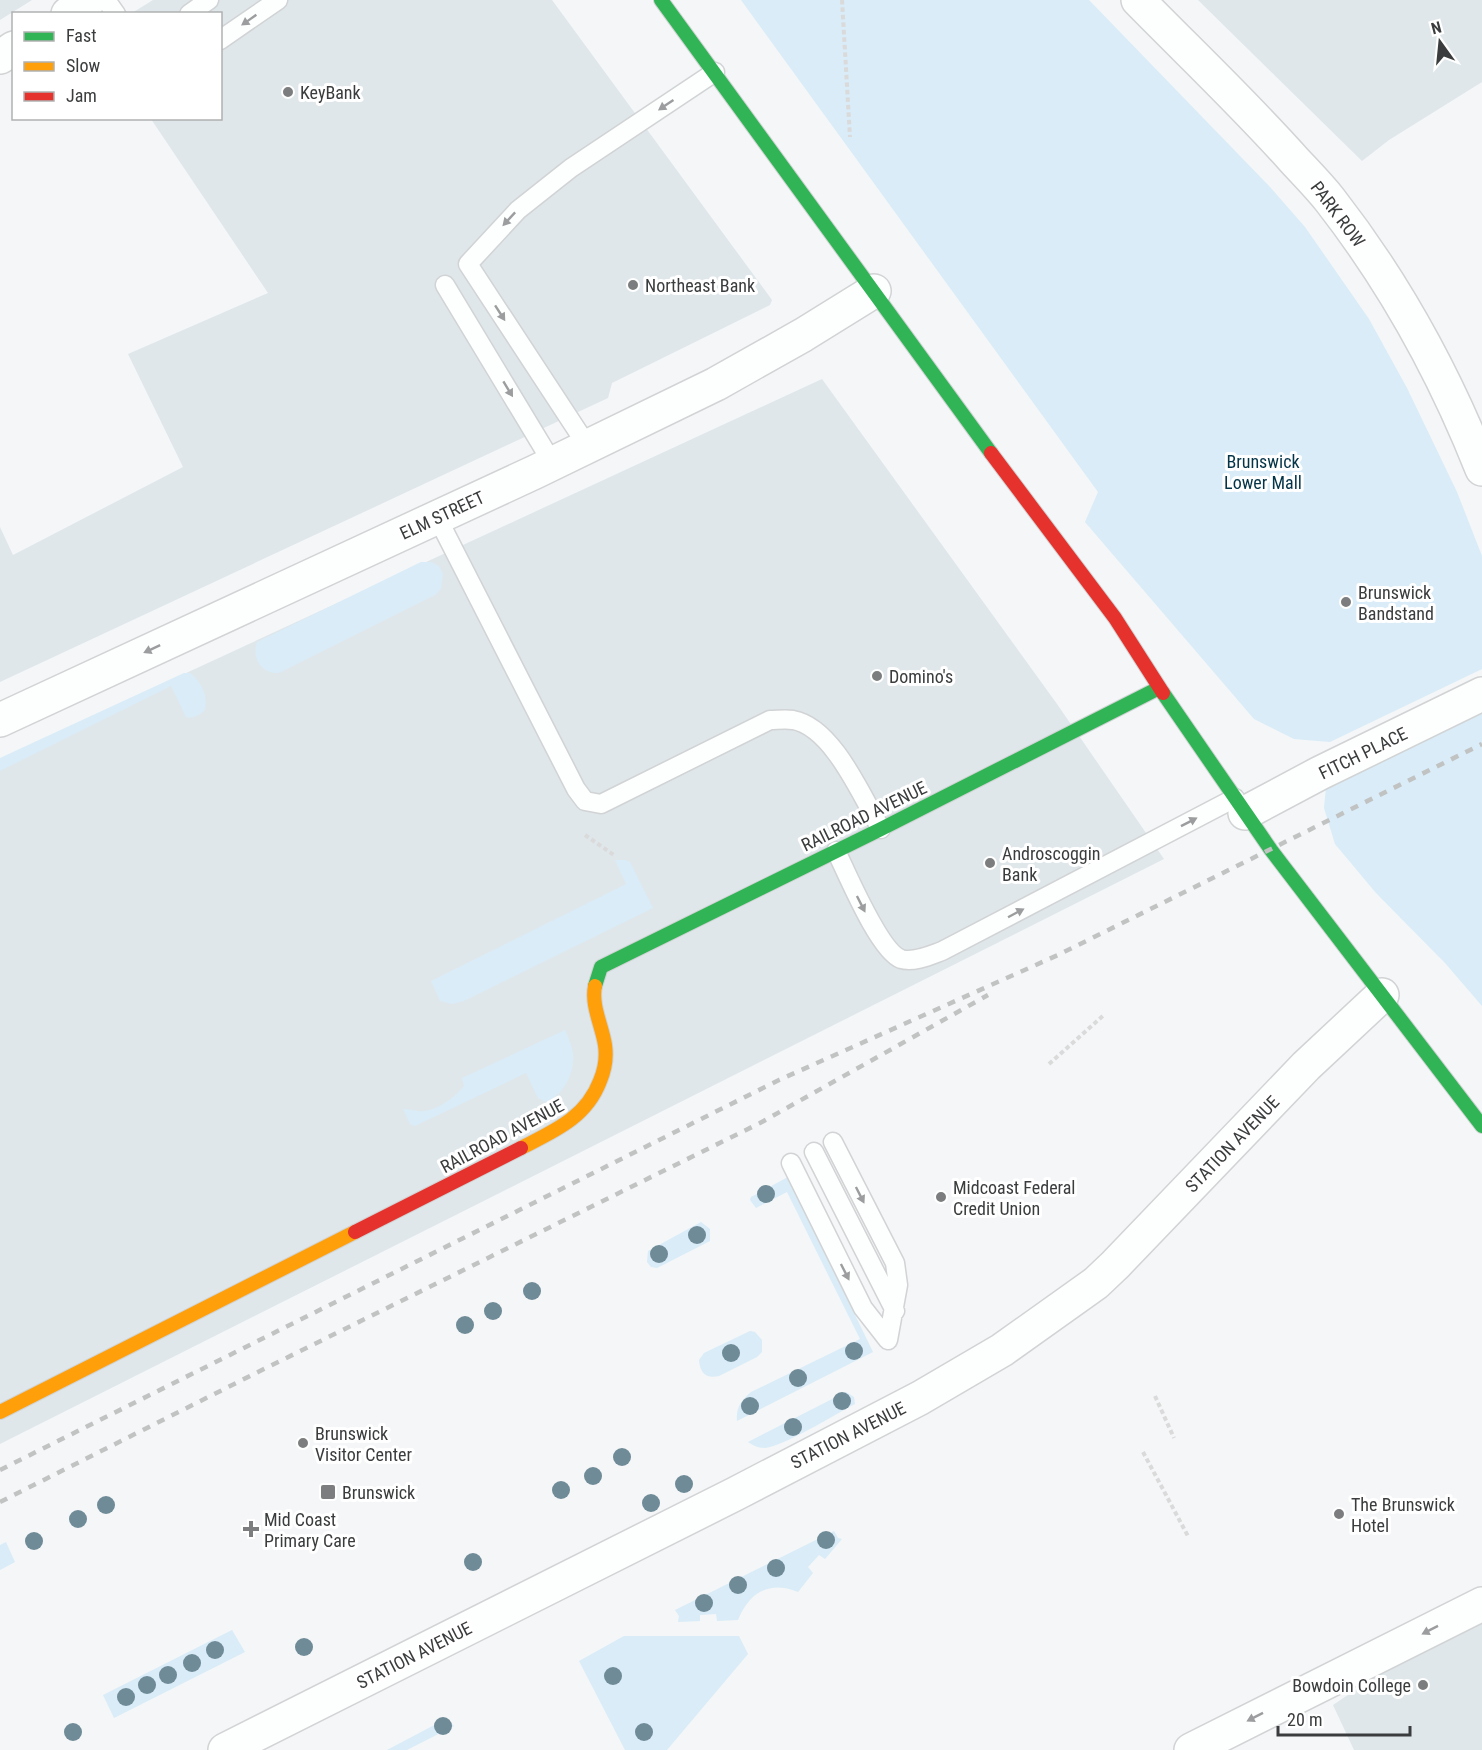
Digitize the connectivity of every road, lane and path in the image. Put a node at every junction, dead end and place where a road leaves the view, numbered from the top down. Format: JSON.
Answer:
{"nodes":[{"id":1,"x":89,"y":0,"type":"edge"},
{"id":2,"x":209,"y":0,"type":"edge"},
{"id":3,"x":278,"y":0,"type":"edge"},
{"id":4,"x":662,"y":0,"type":"edge"},
{"id":5,"x":843,"y":0,"type":"edge"},
{"id":6,"x":1138,"y":0,"type":"edge"},
{"id":7,"x":71,"y":12,"type":"edge"},
{"id":8,"x":192,"y":12,"type":"edge"},
{"id":9,"x":222,"y":39,"type":"edge"},
{"id":10,"x":715,"y":72,"type":"junction"},
{"id":11,"x":850,"y":137,"type":"dead end"},
{"id":12,"x":445,"y":285,"type":"dead end"},
{"id":13,"x":874,"y":291,"type":"junction"},
{"id":14,"x":588,"y":447,"type":"junction"},
{"id":15,"x":553,"y":464,"type":"junction"},
{"id":16,"x":1482,"y":469,"type":"edge"},
{"id":17,"x":437,"y":518,"type":"junction"},
{"id":18,"x":1159,"y":688,"type":"junction"},
{"id":19,"x":1482,"y":694,"type":"edge"},
{"id":20,"x":0,"y":720,"type":"edge"},
{"id":21,"x":1240,"y":806,"type":"junction"},
{"id":22,"x":881,"y":829,"type":"junction"},
{"id":23,"x":580,"y":832,"type":"dead end"},
{"id":24,"x":836,"y":851,"type":"junction"},
{"id":25,"x":614,"y":855,"type":"dead end"},
{"id":26,"x":1382,"y":995,"type":"junction"},
{"id":27,"x":1104,"y":1015,"type":"dead end"},
{"id":28,"x":1049,"y":1064,"type":"dead end"},
{"id":29,"x":1482,"y":1126,"type":"edge"},
{"id":30,"x":833,"y":1142,"type":"dead end"},
{"id":31,"x":814,"y":1152,"type":"dead end"},
{"id":32,"x":790,"y":1163,"type":"dead end"},
{"id":33,"x":895,"y":1311,"type":"junction"},
{"id":34,"x":1155,"y":1396,"type":"dead end"},
{"id":35,"x":0,"y":1412,"type":"edge"},
{"id":36,"x":1174,"y":1438,"type":"dead end"},
{"id":37,"x":1143,"y":1452,"type":"dead end"},
{"id":38,"x":1189,"y":1538,"type":"dead end"},
{"id":39,"x":1482,"y":1604,"type":"edge"},
{"id":40,"x":225,"y":1750,"type":"edge"},
{"id":41,"x":1191,"y":1750,"type":"edge"}],
"edges":[{"from":1,"to":7,"type":"street"},
{"from":2,"to":8,"type":"lane"},
{"from":3,"to":9,"type":"lane","one_way":true},
{"from":4,"to":10,"type":"street"},
{"from":5,"to":11,"type":"path"},
{"from":6,"to":16,"type":"street","name":"PARK ROW"},
{"from":10,"to":13,"type":"street"},
{"from":10,"to":14,"type":"lane","one_way":true},
{"from":12,"to":15,"type":"lane","one_way":true},
{"from":13,"to":14,"type":"street","name":"ELM STREET"},
{"from":13,"to":18,"type":"street"},
{"from":14,"to":15,"type":"street","name":"ELM STREET"},
{"from":15,"to":17,"type":"street","name":"ELM STREET"},
{"from":17,"to":20,"type":"street","name":"ELM STREET","one_way":true},
{"from":17,"to":22,"type":"lane"},
{"from":18,"to":21,"type":"street"},
{"from":18,"to":22,"type":"street","name":"RAILROAD AVENUE"},
{"from":19,"to":21,"type":"street","name":"FITCH PLACE"},
{"from":24,"to":21,"type":"lane","one_way":true},
{"from":21,"to":26,"type":"street"},
{"from":22,"to":24,"type":"street","name":"RAILROAD AVENUE"},
{"from":23,"to":25,"type":"path"},
{"from":24,"to":35,"type":"street","name":"RAILROAD AVENUE"},
{"from":26,"to":29,"type":"street"},
{"from":26,"to":40,"type":"street","name":"STATION AVENUE"},
{"from":27,"to":28,"type":"path"},
{"from":30,"to":33,"type":"lane","one_way":true},
{"from":31,"to":33,"type":"lane"},
{"from":32,"to":33,"type":"lane","one_way":true},
{"from":34,"to":36,"type":"path"},
{"from":37,"to":38,"type":"path"},
{"from":39,"to":41,"type":"street","one_way":true}]}
